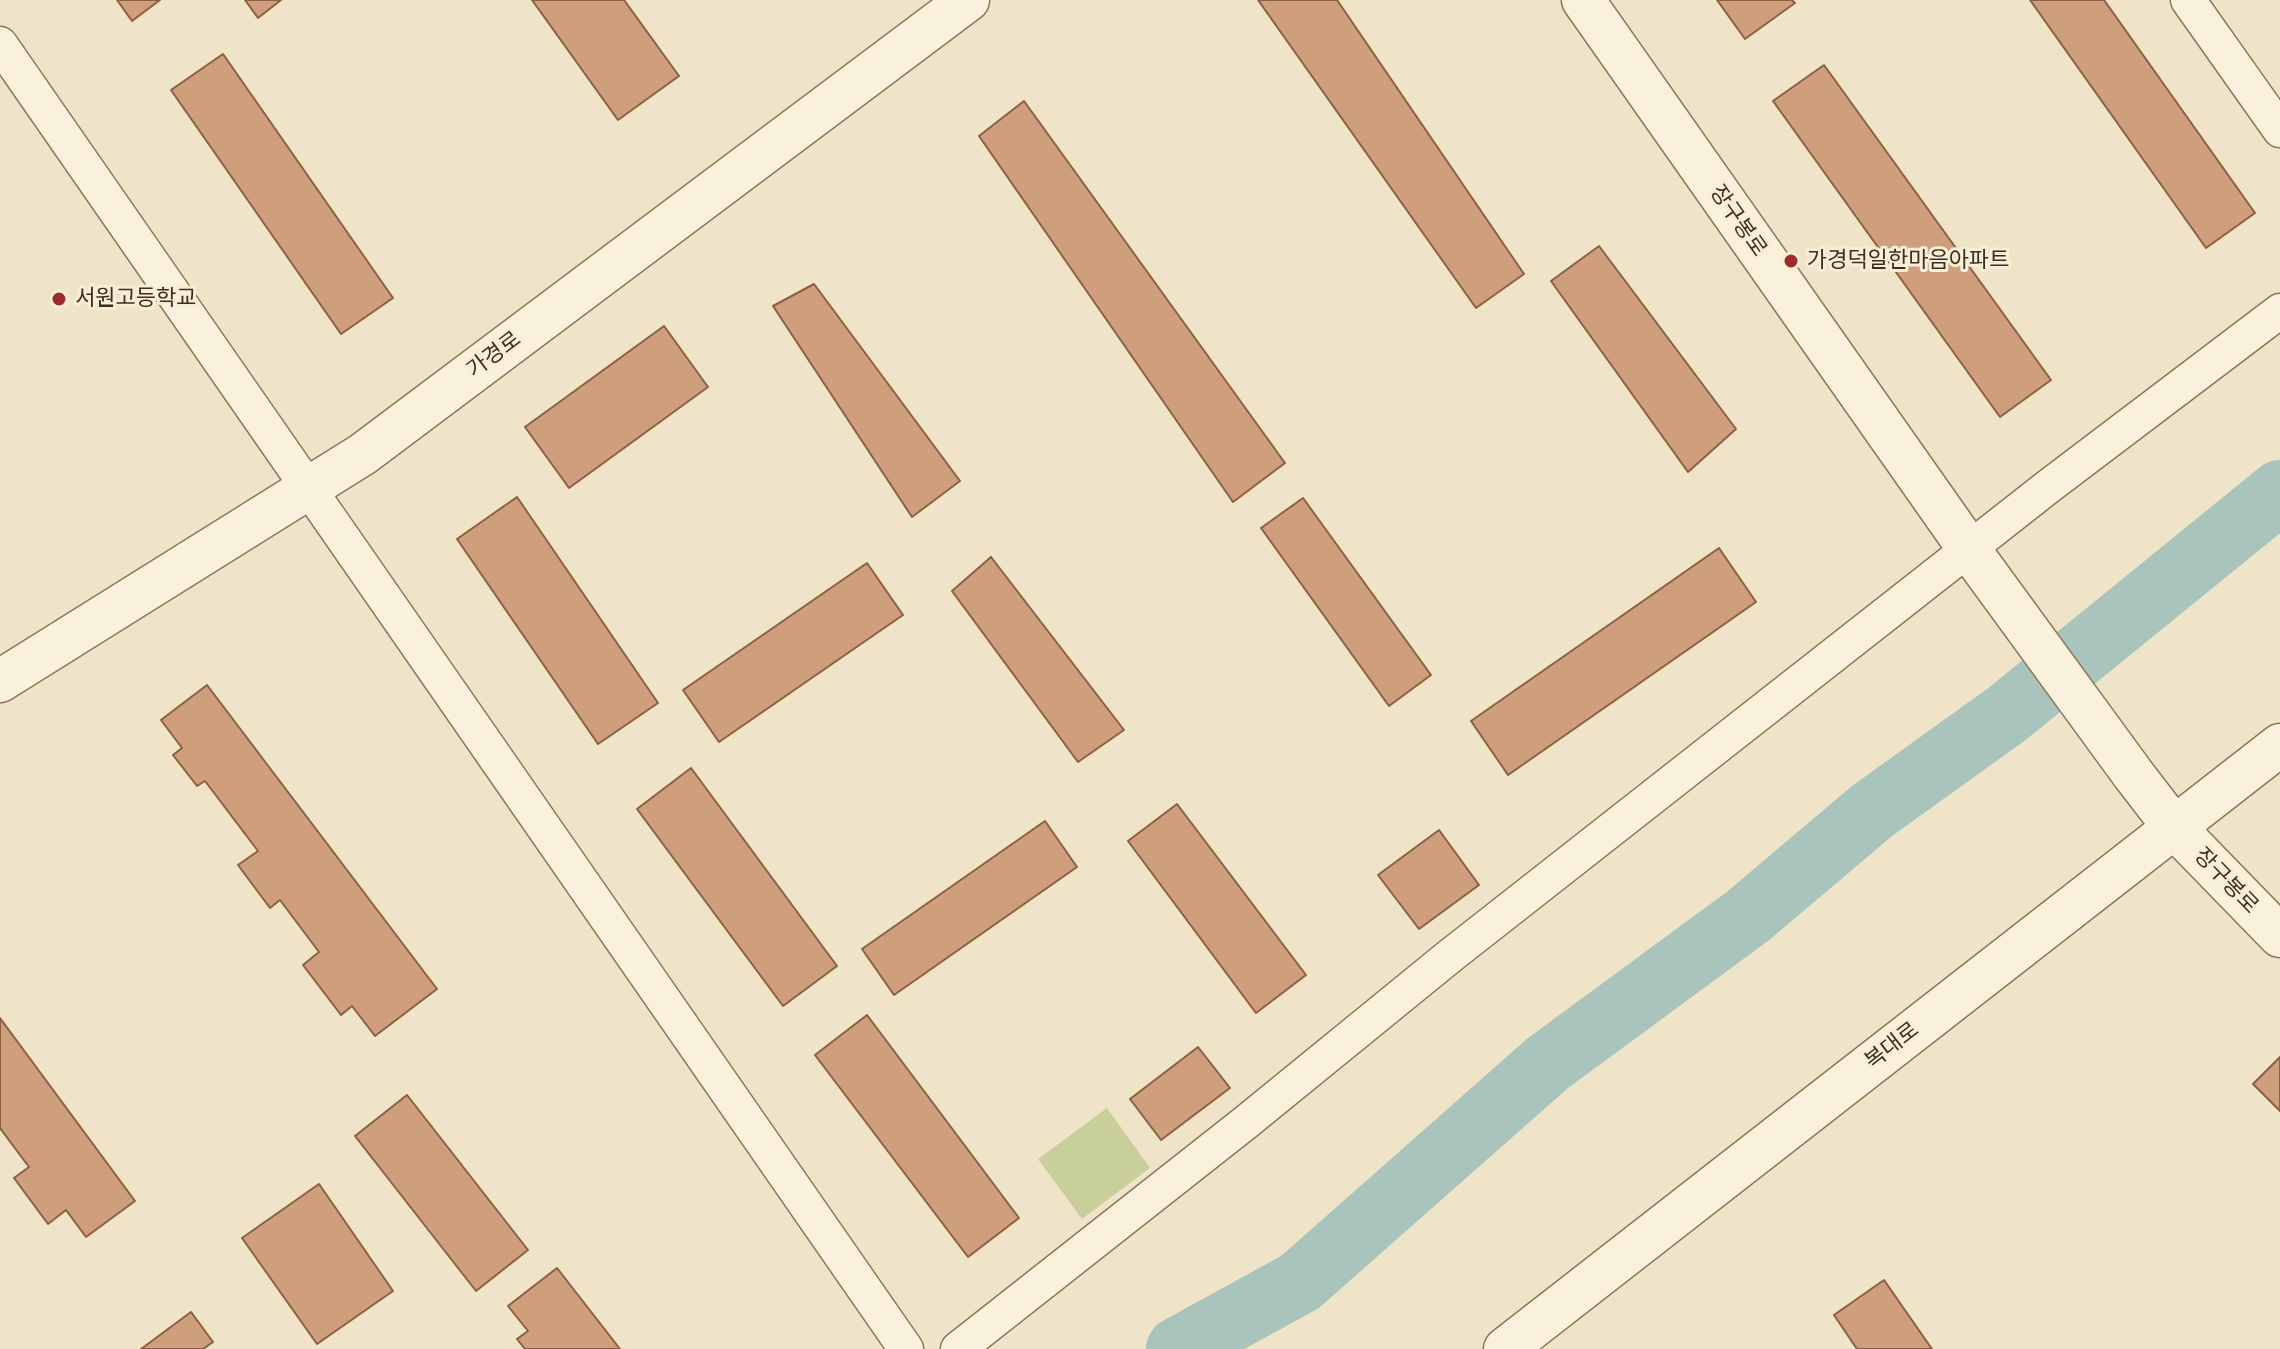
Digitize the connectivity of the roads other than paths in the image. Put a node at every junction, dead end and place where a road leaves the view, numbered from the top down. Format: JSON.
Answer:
{"nodes":[{"id":1,"x":968,"y":0,"type":"edge"},
{"id":2,"x":1583,"y":0,"type":"edge"},
{"id":3,"x":2188,"y":0,"type":"edge"},
{"id":4,"x":0,"y":44,"type":"edge"},
{"id":5,"x":2280,"y":130,"type":"edge"},
{"id":6,"x":2280,"y":311,"type":"edge"},
{"id":7,"x":308,"y":487,"type":"junction"},
{"id":8,"x":1972,"y":554,"type":"junction"},
{"id":9,"x":0,"y":681,"type":"edge"},
{"id":10,"x":2280,"y":745,"type":"edge"},
{"id":11,"x":2173,"y":826,"type":"junction"},
{"id":12,"x":2280,"y":936,"type":"edge"},
{"id":13,"x":906,"y":1349,"type":"edge"},
{"id":14,"x":958,"y":1349,"type":"edge"},
{"id":15,"x":1505,"y":1349,"type":"edge"}],
"edges":[{"from":1,"to":7,"type":"street","name":"가경로"},
{"from":2,"to":8,"type":"street","name":"장구봉로"},
{"from":3,"to":5,"type":"street"},
{"from":4,"to":7,"type":"street"},
{"from":6,"to":8,"type":"street"},
{"from":7,"to":9,"type":"street","name":"가경로"},
{"from":7,"to":13,"type":"street"},
{"from":8,"to":11,"type":"street","name":"장구봉로"},
{"from":8,"to":14,"type":"street"},
{"from":10,"to":11,"type":"street","name":"복대로"},
{"from":11,"to":12,"type":"street","name":"장구봉로"},
{"from":11,"to":15,"type":"street","name":"복대로"}]}
